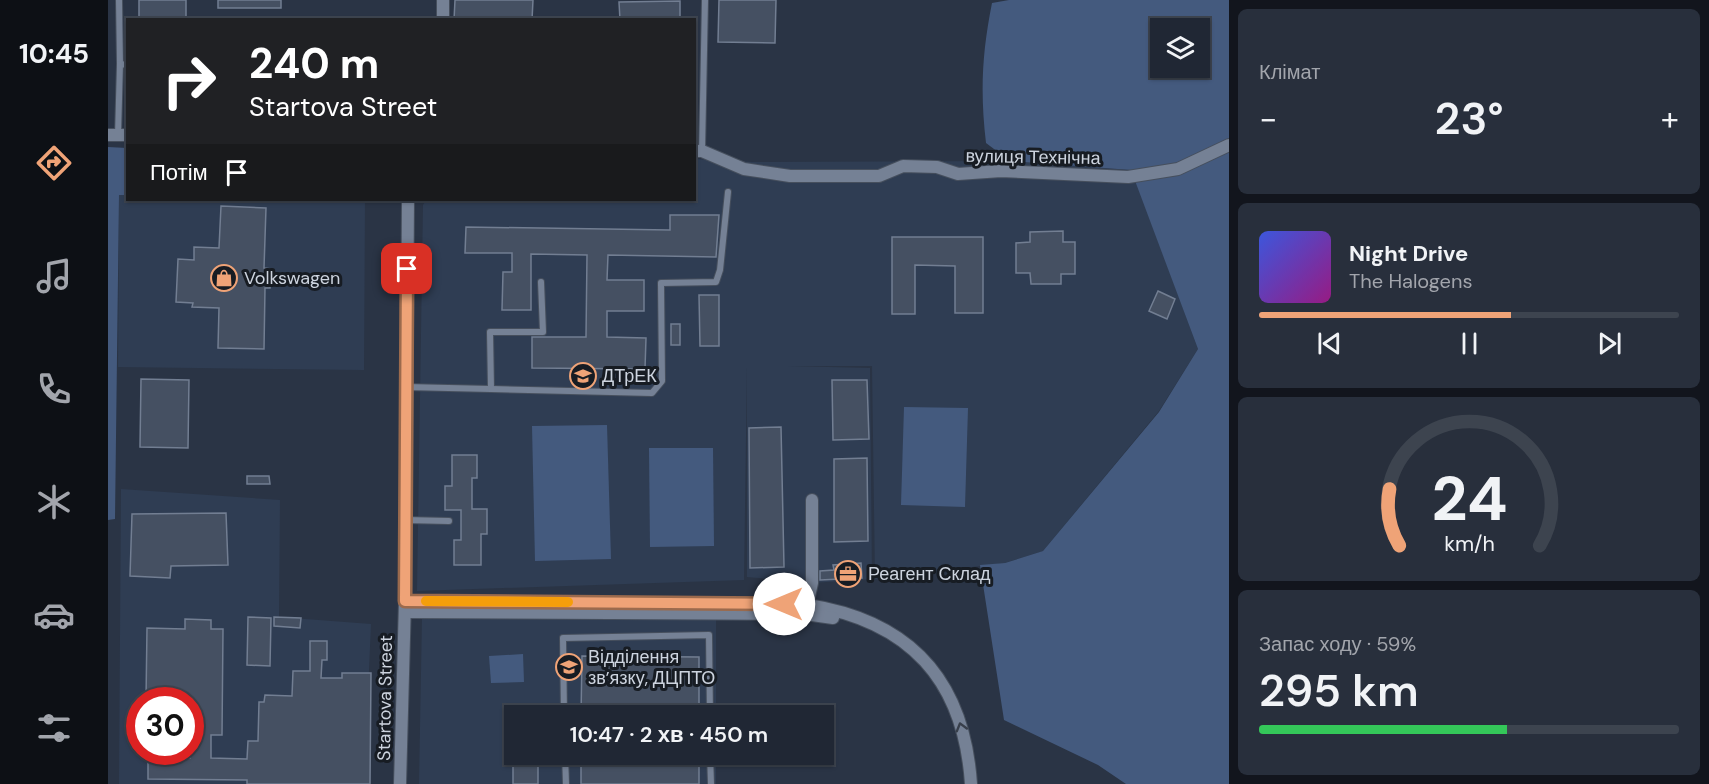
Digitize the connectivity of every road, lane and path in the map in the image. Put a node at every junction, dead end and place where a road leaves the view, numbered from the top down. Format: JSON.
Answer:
{"nodes":[{"id":1,"x":119,"y":0,"type":"edge"},
{"id":2,"x":443,"y":0,"type":"edge"},
{"id":3,"x":705,"y":0,"type":"edge"},
{"id":4,"x":442,"y":18,"type":"edge"},
{"id":5,"x":120,"y":64,"type":"junction"},
{"id":6,"x":126,"y":65,"type":"edge"},
{"id":7,"x":118,"y":135,"type":"edge"},
{"id":8,"x":1229,"y":145,"type":"edge"},
{"id":9,"x":698,"y":151,"type":"edge"},
{"id":10,"x":728,"y":192,"type":"dead end"},
{"id":11,"x":408,"y":201,"type":"edge"},
{"id":12,"x":541,"y":282,"type":"dead end"},
{"id":13,"x":405,"y":387,"type":"junction"},
{"id":14,"x":491,"y":389,"type":"junction"},
{"id":15,"x":812,"y":500,"type":"dead end"},
{"id":16,"x":405,"y":520,"type":"junction"},
{"id":17,"x":449,"y":521,"type":"dead end"},
{"id":18,"x":405,"y":607,"type":"junction"},
{"id":19,"x":806,"y":609,"type":"junction"},
{"id":20,"x":833,"y":618,"type":"dead end"},
{"id":21,"x":564,"y":705,"type":"edge"},
{"id":22,"x":710,"y":705,"type":"edge"},
{"id":23,"x":565,"y":765,"type":"edge"},
{"id":24,"x":710,"y":765,"type":"edge"},
{"id":25,"x":400,"y":784,"type":"edge"},
{"id":26,"x":566,"y":784,"type":"edge"},
{"id":27,"x":711,"y":784,"type":"edge"},
{"id":28,"x":971,"y":784,"type":"edge"}],
"edges":[{"from":1,"to":5,"type":"lane"},
{"from":2,"to":4,"type":"street"},
{"from":3,"to":9,"type":"lane"},
{"from":5,"to":6,"type":"lane"},
{"from":5,"to":7,"type":"lane"},
{"from":8,"to":9,"type":"street","name":"вулиця Технічна"},
{"from":10,"to":14,"type":"lane"},
{"from":11,"to":13,"type":"street","name":"Startova Street"},
{"from":12,"to":14,"type":"lane"},
{"from":13,"to":14,"type":"lane"},
{"from":13,"to":16,"type":"street","name":"Startova Street"},
{"from":15,"to":19,"type":"street"},
{"from":16,"to":17,"type":"lane"},
{"from":16,"to":18,"type":"street","name":"Startova Street"},
{"from":18,"to":19,"type":"street"},
{"from":18,"to":25,"type":"street","name":"Startova Street"},
{"from":19,"to":20,"type":"street"},
{"from":28,"to":19,"type":"street","one_way":true},
{"from":21,"to":22,"type":"lane"},
{"from":23,"to":26,"type":"lane"},
{"from":24,"to":27,"type":"lane"}]}
